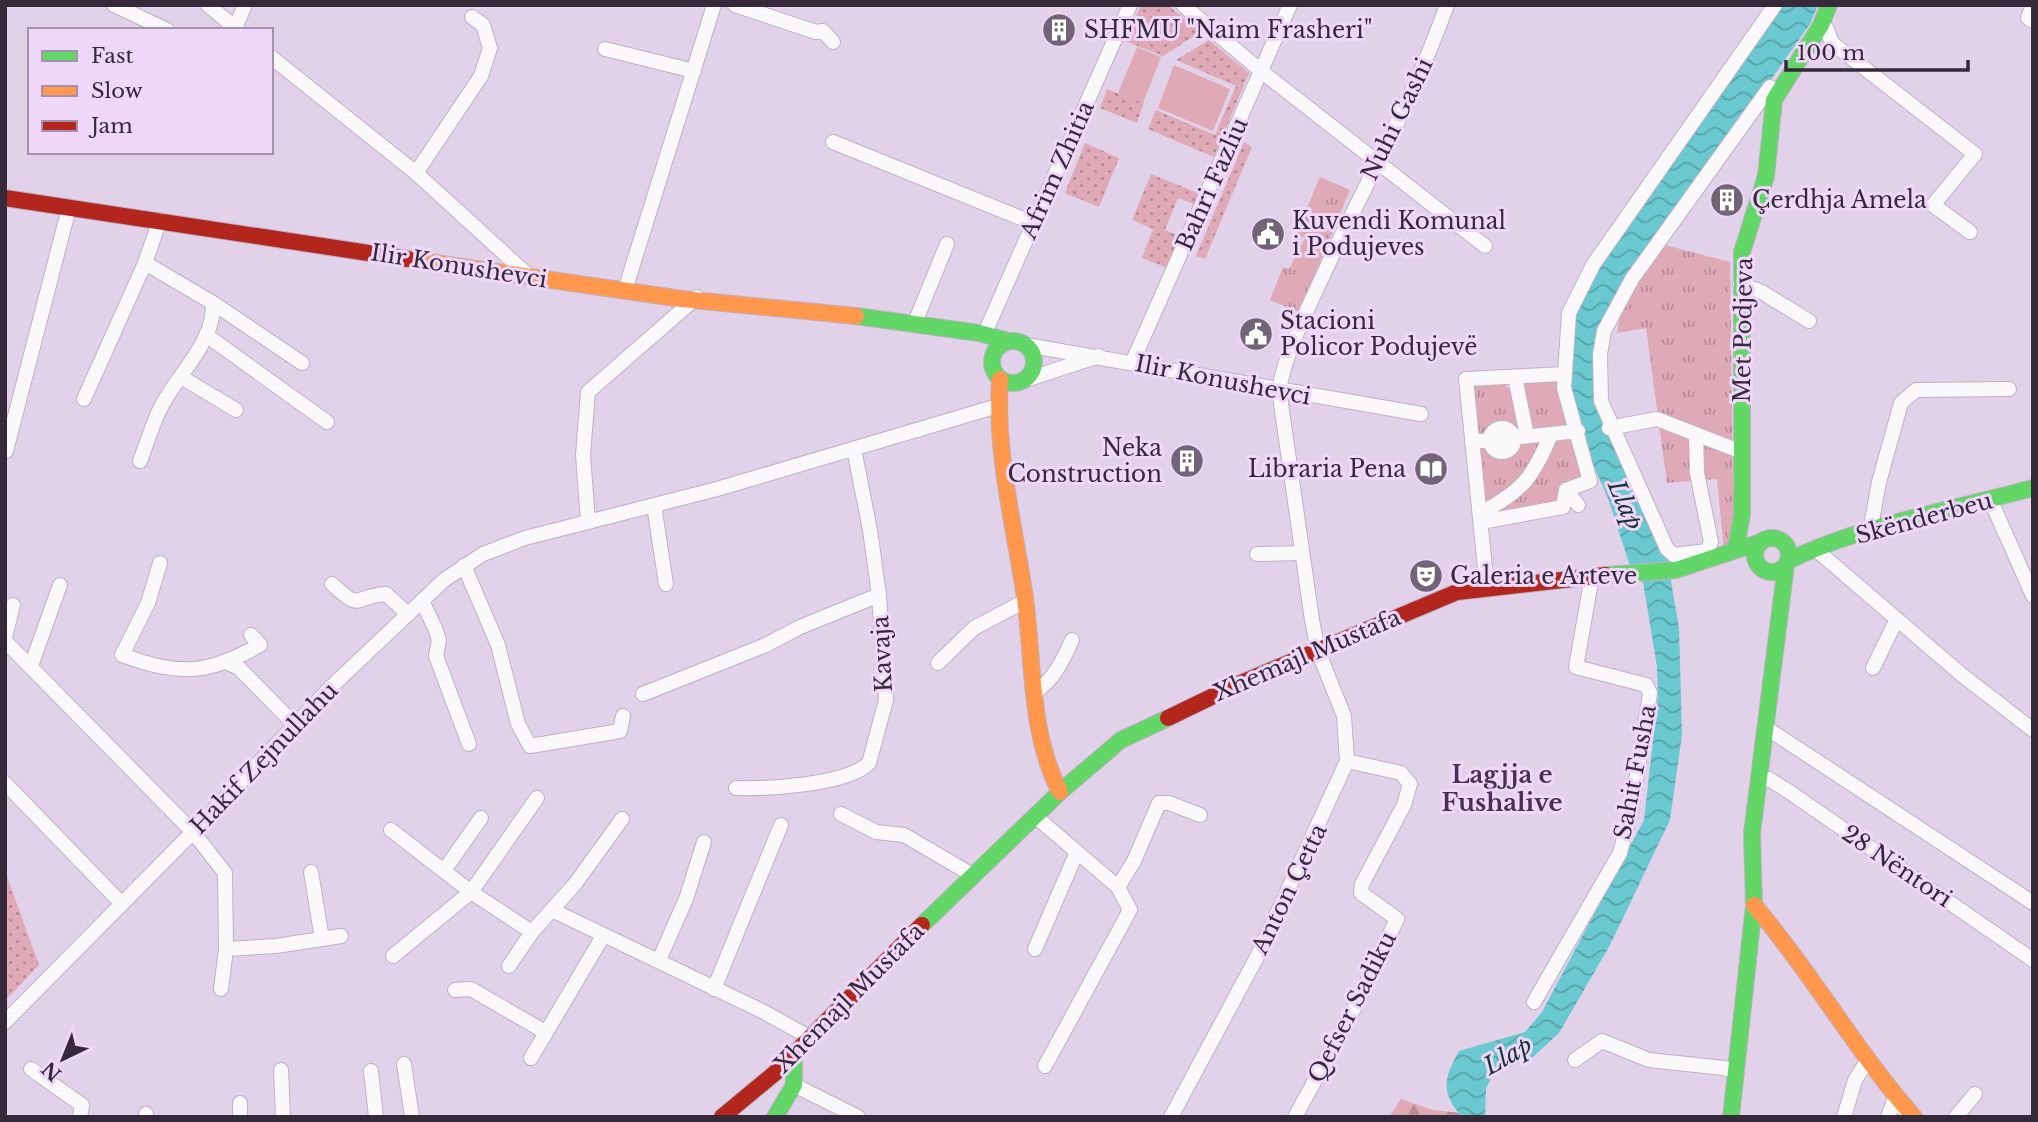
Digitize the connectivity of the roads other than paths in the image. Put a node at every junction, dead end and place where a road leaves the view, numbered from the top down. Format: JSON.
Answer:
{"nodes":[{"id":1,"x":114,"y":5,"type":"edge"},
{"id":2,"x":208,"y":5,"type":"edge"},
{"id":3,"x":246,"y":5,"type":"edge"},
{"id":4,"x":714,"y":5,"type":"edge"},
{"id":5,"x":735,"y":5,"type":"edge"},
{"id":6,"x":1130,"y":5,"type":"edge"},
{"id":7,"x":1183,"y":5,"type":"edge"},
{"id":8,"x":1290,"y":5,"type":"edge"},
{"id":9,"x":1447,"y":5,"type":"edge"},
{"id":10,"x":1775,"y":5,"type":"edge"},
{"id":11,"x":1829,"y":5,"type":"edge"},
{"id":12,"x":472,"y":18,"type":"dead end"},
{"id":13,"x":1821,"y":25,"type":"junction"},
{"id":14,"x":163,"y":28,"type":"edge"},
{"id":15,"x":232,"y":28,"type":"edge"},
{"id":16,"x":234,"y":28,"type":"edge"},
{"id":17,"x":832,"y":42,"type":"dead end"},
{"id":18,"x":605,"y":49,"type":"dead end"},
{"id":19,"x":273,"y":59,"type":"edge"},
{"id":20,"x":694,"y":71,"type":"junction"},
{"id":21,"x":1261,"y":71,"type":"junction"},
{"id":22,"x":1770,"y":87,"type":"dead end"},
{"id":23,"x":833,"y":142,"type":"dead end"},
{"id":24,"x":1378,"y":161,"type":"junction"},
{"id":25,"x":416,"y":173,"type":"junction"},
{"id":26,"x":5,"y":198,"type":"edge"},
{"id":27,"x":69,"y":208,"type":"junction"},
{"id":28,"x":160,"y":220,"type":"junction"},
{"id":29,"x":1033,"y":223,"type":"junction"},
{"id":30,"x":1970,"y":232,"type":"dead end"},
{"id":31,"x":947,"y":244,"type":"dead end"},
{"id":32,"x":1485,"y":246,"type":"dead end"},
{"id":33,"x":145,"y":264,"type":"junction"},
{"id":34,"x":531,"y":278,"type":"junction"},
{"id":35,"x":1740,"y":284,"type":"junction"},
{"id":36,"x":625,"y":290,"type":"junction"},
{"id":37,"x":695,"y":299,"type":"junction"},
{"id":38,"x":213,"y":303,"type":"junction"},
{"id":39,"x":1809,"y":321,"type":"dead end"},
{"id":40,"x":914,"y":325,"type":"junction"},
{"id":41,"x":206,"y":335,"type":"junction"},
{"id":42,"x":984,"y":335,"type":"junction"},
{"id":43,"x":1008,"y":341,"type":"junction"},
{"id":44,"x":1026,"y":345,"type":"junction"},
{"id":45,"x":1099,"y":356,"type":"junction"},
{"id":46,"x":992,"y":361,"type":"junction"},
{"id":47,"x":302,"y":363,"type":"dead end"},
{"id":48,"x":1132,"y":363,"type":"junction"},
{"id":49,"x":1564,"y":374,"type":"junction"},
{"id":50,"x":181,"y":377,"type":"junction"},
{"id":51,"x":1498,"y":377,"type":"junction"},
{"id":52,"x":1515,"y":377,"type":"junction"},
{"id":53,"x":1000,"y":379,"type":"junction"},
{"id":54,"x":1022,"y":381,"type":"junction"},
{"id":55,"x":2009,"y":389,"type":"dead end"},
{"id":56,"x":1279,"y":390,"type":"junction"},
{"id":57,"x":84,"y":399,"type":"dead end"},
{"id":58,"x":1519,"y":399,"type":"junction"},
{"id":59,"x":999,"y":409,"type":"junction"},
{"id":60,"x":236,"y":410,"type":"dead end"},
{"id":61,"x":1421,"y":414,"type":"dead end"},
{"id":62,"x":327,"y":422,"type":"dead end"},
{"id":63,"x":1610,"y":428,"type":"junction"},
{"id":64,"x":1576,"y":431,"type":"junction"},
{"id":65,"x":1696,"y":433,"type":"junction"},
{"id":66,"x":1551,"y":434,"type":"junction"},
{"id":67,"x":1521,"y":437,"type":"junction"},
{"id":68,"x":1472,"y":442,"type":"junction"},
{"id":69,"x":853,"y":449,"type":"junction"},
{"id":70,"x":6,"y":451,"type":"edge"},
{"id":71,"x":1742,"y":452,"type":"junction"},
{"id":72,"x":140,"y":461,"type":"dead end"},
{"id":73,"x":2033,"y":488,"type":"edge"},
{"id":74,"x":1566,"y":490,"type":"junction"},
{"id":75,"x":1991,"y":501,"type":"junction"},
{"id":76,"x":654,"y":505,"type":"junction"},
{"id":77,"x":1578,"y":505,"type":"dead end"},
{"id":78,"x":1481,"y":518,"type":"junction"},
{"id":79,"x":587,"y":522,"type":"junction"},
{"id":80,"x":1870,"y":531,"type":"junction"},
{"id":81,"x":1781,"y":540,"type":"junction"},
{"id":82,"x":1761,"y":542,"type":"junction"},
{"id":83,"x":1736,"y":548,"type":"junction"},
{"id":84,"x":1814,"y":548,"type":"junction"},
{"id":85,"x":1301,"y":553,"type":"junction"},
{"id":86,"x":1257,"y":554,"type":"dead end"},
{"id":87,"x":160,"y":563,"type":"dead end"},
{"id":88,"x":1787,"y":563,"type":"junction"},
{"id":89,"x":1759,"y":565,"type":"junction"},
{"id":90,"x":464,"y":566,"type":"junction"},
{"id":91,"x":1485,"y":568,"type":"dead end"},
{"id":92,"x":1592,"y":576,"type":"junction"},
{"id":93,"x":332,"y":584,"type":"dead end"},
{"id":94,"x":666,"y":584,"type":"dead end"},
{"id":95,"x":60,"y":585,"type":"dead end"},
{"id":96,"x":879,"y":595,"type":"junction"},
{"id":97,"x":2033,"y":596,"type":"edge"},
{"id":98,"x":422,"y":601,"type":"junction"},
{"id":99,"x":1025,"y":601,"type":"junction"},
{"id":100,"x":13,"y":605,"type":"dead end"},
{"id":101,"x":408,"y":614,"type":"junction"},
{"id":102,"x":1778,"y":614,"type":"junction"},
{"id":103,"x":1897,"y":619,"type":"junction"},
{"id":104,"x":251,"y":635,"type":"dead end"},
{"id":105,"x":5,"y":639,"type":"edge"},
{"id":106,"x":1072,"y":640,"type":"dead end"},
{"id":107,"x":1318,"y":651,"type":"junction"},
{"id":108,"x":228,"y":663,"type":"junction"},
{"id":109,"x":938,"y":663,"type":"dead end"},
{"id":110,"x":31,"y":666,"type":"junction"},
{"id":111,"x":1873,"y":668,"type":"dead end"},
{"id":112,"x":1035,"y":692,"type":"junction"},
{"id":113,"x":643,"y":694,"type":"dead end"},
{"id":114,"x":623,"y":716,"type":"dead end"},
{"id":115,"x":294,"y":724,"type":"junction"},
{"id":116,"x":1768,"y":729,"type":"junction"},
{"id":117,"x":2033,"y":730,"type":"edge"},
{"id":118,"x":469,"y":744,"type":"dead end"},
{"id":119,"x":1347,"y":761,"type":"junction"},
{"id":120,"x":1760,"y":780,"type":"junction"},
{"id":121,"x":5,"y":783,"type":"edge"},
{"id":122,"x":736,"y":788,"type":"dead end"},
{"id":123,"x":1060,"y":792,"type":"junction"},
{"id":124,"x":537,"y":798,"type":"dead end"},
{"id":125,"x":841,"y":814,"type":"dead end"},
{"id":126,"x":1200,"y":815,"type":"dead end"},
{"id":127,"x":1036,"y":817,"type":"junction"},
{"id":128,"x":481,"y":818,"type":"dead end"},
{"id":129,"x":622,"y":818,"type":"dead end"},
{"id":130,"x":781,"y":825,"type":"dead end"},
{"id":131,"x":391,"y":830,"type":"dead end"},
{"id":132,"x":193,"y":832,"type":"junction"},
{"id":133,"x":704,"y":842,"type":"dead end"},
{"id":134,"x":1076,"y":854,"type":"junction"},
{"id":135,"x":445,"y":869,"type":"junction"},
{"id":136,"x":311,"y":872,"type":"dead end"},
{"id":137,"x":974,"y":876,"type":"junction"},
{"id":138,"x":1118,"y":887,"type":"junction"},
{"id":139,"x":471,"y":892,"type":"junction"},
{"id":140,"x":122,"y":904,"type":"junction"},
{"id":141,"x":2033,"y":904,"type":"edge"},
{"id":142,"x":1755,"y":905,"type":"junction"},
{"id":143,"x":554,"y":911,"type":"junction"},
{"id":144,"x":532,"y":932,"type":"junction"},
{"id":145,"x":341,"y":936,"type":"dead end"},
{"id":146,"x":603,"y":936,"type":"junction"},
{"id":147,"x":322,"y":939,"type":"junction"},
{"id":148,"x":1035,"y":948,"type":"dead end"},
{"id":149,"x":226,"y":949,"type":"junction"},
{"id":150,"x":393,"y":956,"type":"dead end"},
{"id":151,"x":659,"y":960,"type":"junction"},
{"id":152,"x":2033,"y":960,"type":"edge"},
{"id":153,"x":509,"y":966,"type":"dead end"},
{"id":154,"x":221,"y":989,"type":"dead end"},
{"id":155,"x":714,"y":989,"type":"junction"},
{"id":156,"x":455,"y":990,"type":"dead end"},
{"id":157,"x":1534,"y":1002,"type":"dead end"},
{"id":158,"x":6,"y":1018,"type":"edge"},
{"id":159,"x":545,"y":1032,"type":"junction"},
{"id":160,"x":809,"y":1037,"type":"junction"},
{"id":161,"x":794,"y":1053,"type":"junction"},
{"id":162,"x":531,"y":1058,"type":"dead end"},
{"id":163,"x":1575,"y":1060,"type":"dead end"},
{"id":164,"x":404,"y":1064,"type":"dead end"},
{"id":165,"x":1045,"y":1066,"type":"dead end"},
{"id":166,"x":1872,"y":1067,"type":"junction"},
{"id":167,"x":32,"y":1069,"type":"dead end"},
{"id":168,"x":281,"y":1070,"type":"dead end"},
{"id":169,"x":371,"y":1071,"type":"dead end"},
{"id":170,"x":1736,"y":1072,"type":"junction"},
{"id":171,"x":794,"y":1085,"type":"junction"},
{"id":172,"x":1975,"y":1094,"type":"dead end"},
{"id":173,"x":1912,"y":1114,"type":"edge"},
{"id":174,"x":80,"y":1117,"type":"edge"},
{"id":175,"x":282,"y":1117,"type":"edge"},
{"id":176,"x":376,"y":1117,"type":"edge"},
{"id":177,"x":412,"y":1117,"type":"edge"},
{"id":178,"x":722,"y":1117,"type":"edge"},
{"id":179,"x":775,"y":1117,"type":"edge"},
{"id":180,"x":858,"y":1117,"type":"edge"},
{"id":181,"x":1171,"y":1117,"type":"edge"},
{"id":182,"x":1295,"y":1117,"type":"edge"},
{"id":183,"x":1731,"y":1117,"type":"edge"},
{"id":184,"x":1844,"y":1117,"type":"edge"},
{"id":185,"x":1888,"y":1117,"type":"edge"},
{"id":186,"x":1956,"y":1117,"type":"edge"}],
"edges":[{"from":1,"to":14,"type":"street"},
{"from":2,"to":15,"type":"street"},
{"from":3,"to":16,"type":"street"},
{"from":4,"to":20,"type":"street"},
{"from":5,"to":17,"type":"street"},
{"from":6,"to":29,"type":"street","name":"Afrim Zhitia"},
{"from":7,"to":21,"type":"street"},
{"from":8,"to":21,"type":"street","name":"Bahri Fazliu"},
{"from":9,"to":24,"type":"street","name":"Nuhi Gashi"},
{"from":10,"to":49,"type":"street"},
{"from":11,"to":13,"type":"main road","name":"Met Podjeva"},
{"from":12,"to":25,"type":"street"},
{"from":13,"to":30,"type":"street"},
{"from":13,"to":35,"type":"main road","name":"Met Podjeva"},
{"from":18,"to":20,"type":"street"},
{"from":19,"to":25,"type":"street"},
{"from":20,"to":36,"type":"street"},
{"from":21,"to":24,"type":"street"},
{"from":21,"to":48,"type":"street","name":"Bahri Fazliu"},
{"from":22,"to":63,"type":"street"},
{"from":23,"to":29,"type":"street"},
{"from":24,"to":32,"type":"street"},
{"from":24,"to":56,"type":"street","name":"Nuhi Gashi"},
{"from":25,"to":34,"type":"street"},
{"from":26,"to":27,"type":"main road","name":"Ilir Konushevci"},
{"from":27,"to":28,"type":"main road","name":"Ilir Konushevci"},
{"from":27,"to":70,"type":"street"},
{"from":28,"to":33,"type":"street"},
{"from":28,"to":34,"type":"main road","name":"Ilir Konushevci"},
{"from":29,"to":42,"type":"street","name":"Afrim Zhitia"},
{"from":31,"to":40,"type":"street"},
{"from":33,"to":38,"type":"street"},
{"from":33,"to":57,"type":"street"},
{"from":34,"to":36,"type":"main road","name":"Ilir Konushevci"},
{"from":35,"to":39,"type":"street"},
{"from":35,"to":71,"type":"main road","name":"Met Podjeva"},
{"from":36,"to":37,"type":"main road","name":"Ilir Konushevci"},
{"from":37,"to":40,"type":"main road","name":"Ilir Konushevci"},
{"from":37,"to":79,"type":"street"},
{"from":38,"to":41,"type":"street"},
{"from":38,"to":47,"type":"street"},
{"from":40,"to":42,"type":"main road","name":"Ilir Konushevci"},
{"from":41,"to":50,"type":"street"},
{"from":41,"to":62,"type":"street"},
{"from":42,"to":43,"type":"main road"},
{"from":42,"to":46,"type":"main road"},
{"from":43,"to":44,"type":"main road"},
{"from":43,"to":46,"type":"main road"},
{"from":44,"to":45,"type":"street","name":"Ilir Konushevci"},
{"from":44,"to":54,"type":"main road"},
{"from":45,"to":48,"type":"street","name":"Ilir Konushevci"},
{"from":45,"to":54,"type":"street"},
{"from":46,"to":53,"type":"main road"},
{"from":48,"to":56,"type":"street","name":"Ilir Konushevci"},
{"from":49,"to":52,"type":"street"},
{"from":49,"to":64,"type":"street"},
{"from":50,"to":60,"type":"street"},
{"from":50,"to":72,"type":"street"},
{"from":51,"to":52,"type":"street"},
{"from":51,"to":58,"type":"street"},
{"from":51,"to":68,"type":"street"},
{"from":52,"to":58,"type":"street"},
{"from":53,"to":54,"type":"main road"},
{"from":53,"to":59,"type":"main road"},
{"from":55,"to":80,"type":"street"},
{"from":56,"to":61,"type":"street","name":"Ilir Konushevci"},
{"from":56,"to":85,"type":"street","name":"Nuhi Gashi"},
{"from":58,"to":67,"type":"street"},
{"from":59,"to":69,"type":"street","name":"Hakif Zejnullahu"},
{"from":59,"to":99,"type":"main road"},
{"from":63,"to":65,"type":"street"},
{"from":63,"to":65,"type":"street"},
{"from":64,"to":66,"type":"street"},
{"from":64,"to":74,"type":"street"},
{"from":65,"to":71,"type":"street"},
{"from":66,"to":67,"type":"street"},
{"from":66,"to":78,"type":"street"},
{"from":67,"to":68,"type":"street"},
{"from":68,"to":78,"type":"street"},
{"from":69,"to":76,"type":"street","name":"Hakif Zejnullahu"},
{"from":69,"to":96,"type":"street","name":"Kavaja"},
{"from":71,"to":83,"type":"main road","name":"Met Podjeva"},
{"from":73,"to":75,"type":"main road","name":"Skënderbeu"},
{"from":74,"to":77,"type":"street"},
{"from":74,"to":78,"type":"street"},
{"from":75,"to":80,"type":"main road","name":"Skënderbeu"},
{"from":75,"to":97,"type":"street"},
{"from":76,"to":79,"type":"street","name":"Hakif Zejnullahu"},
{"from":76,"to":94,"type":"street"},
{"from":78,"to":91,"type":"street"},
{"from":79,"to":90,"type":"street","name":"Hakif Zejnullahu"},
{"from":80,"to":84,"type":"main road","name":"Skënderbeu"},
{"from":81,"to":82,"type":"main road"},
{"from":81,"to":84,"type":"main road"},
{"from":81,"to":88,"type":"main road"},
{"from":82,"to":83,"type":"main road","name":"Xhemajl Mustafa"},
{"from":82,"to":89,"type":"main road"},
{"from":83,"to":89,"type":"main road"},
{"from":83,"to":92,"type":"main road","name":"Xhemajl Mustafa"},
{"from":84,"to":88,"type":"main road","name":"Skënderbeu"},
{"from":84,"to":103,"type":"street"},
{"from":85,"to":86,"type":"street"},
{"from":85,"to":107,"type":"street","name":"Nuhi Gashi"},
{"from":87,"to":108,"type":"street"},
{"from":88,"to":89,"type":"main road"},
{"from":88,"to":102,"type":"main road"},
{"from":89,"to":102,"type":"main road"},
{"from":90,"to":98,"type":"street","name":"Hakif Zejnullahu"},
{"from":90,"to":114,"type":"street"},
{"from":92,"to":107,"type":"main road","name":"Xhemajl Mustafa"},
{"from":92,"to":157,"type":"street","name":"Sahit Fusha"},
{"from":93,"to":101,"type":"street"},
{"from":95,"to":110,"type":"street"},
{"from":96,"to":113,"type":"street"},
{"from":96,"to":122,"type":"street","name":"Kavaja"},
{"from":98,"to":101,"type":"street","name":"Hakif Zejnullahu"},
{"from":98,"to":118,"type":"street"},
{"from":99,"to":109,"type":"street"},
{"from":99,"to":112,"type":"main road"},
{"from":100,"to":105,"type":"street"},
{"from":101,"to":115,"type":"street","name":"Hakif Zejnullahu"},
{"from":102,"to":116,"type":"main road"},
{"from":103,"to":111,"type":"street"},
{"from":103,"to":117,"type":"street"},
{"from":104,"to":108,"type":"street"},
{"from":105,"to":110,"type":"street"},
{"from":106,"to":112,"type":"street"},
{"from":107,"to":119,"type":"street","name":"Anton Çetta"},
{"from":107,"to":123,"type":"main road","name":"Xhemajl Mustafa"},
{"from":108,"to":115,"type":"street"},
{"from":110,"to":132,"type":"street"},
{"from":112,"to":123,"type":"main road"},
{"from":115,"to":132,"type":"street","name":"Hakif Zejnullahu"},
{"from":116,"to":120,"type":"main road"},
{"from":116,"to":141,"type":"street"},
{"from":119,"to":181,"type":"street","name":"Anton Çetta"},
{"from":119,"to":182,"type":"street","name":"Qefser Sadiku"},
{"from":120,"to":142,"type":"main road"},
{"from":120,"to":152,"type":"street","name":"28 Nëntori"},
{"from":121,"to":140,"type":"street"},
{"from":123,"to":127,"type":"main road","name":"Xhemajl Mustafa"},
{"from":124,"to":139,"type":"street"},
{"from":125,"to":137,"type":"street"},
{"from":126,"to":138,"type":"street"},
{"from":127,"to":134,"type":"street"},
{"from":127,"to":137,"type":"main road","name":"Xhemajl Mustafa"},
{"from":128,"to":135,"type":"street"},
{"from":129,"to":143,"type":"street"},
{"from":130,"to":155,"type":"street"},
{"from":131,"to":135,"type":"street"},
{"from":132,"to":140,"type":"street","name":"Hakif Zejnullahu"},
{"from":132,"to":149,"type":"street"},
{"from":133,"to":151,"type":"street"},
{"from":134,"to":138,"type":"street"},
{"from":134,"to":148,"type":"street"},
{"from":135,"to":139,"type":"street"},
{"from":136,"to":147,"type":"street"},
{"from":137,"to":160,"type":"main road","name":"Xhemajl Mustafa"},
{"from":138,"to":165,"type":"street"},
{"from":139,"to":144,"type":"street"},
{"from":139,"to":150,"type":"street"},
{"from":140,"to":158,"type":"street","name":"Hakif Zejnullahu"},
{"from":142,"to":166,"type":"main road"},
{"from":142,"to":170,"type":"main road"},
{"from":143,"to":144,"type":"street"},
{"from":143,"to":146,"type":"street"},
{"from":144,"to":153,"type":"street"},
{"from":145,"to":147,"type":"street"},
{"from":146,"to":151,"type":"street"},
{"from":146,"to":159,"type":"street"},
{"from":147,"to":149,"type":"street"},
{"from":149,"to":154,"type":"street"},
{"from":151,"to":155,"type":"street"},
{"from":155,"to":160,"type":"street"},
{"from":156,"to":159,"type":"street"},
{"from":159,"to":162,"type":"street"},
{"from":160,"to":161,"type":"main road","name":"Xhemajl Mustafa"},
{"from":161,"to":171,"type":"main road"},
{"from":161,"to":178,"type":"main road","name":"Xhemajl Mustafa"},
{"from":163,"to":170,"type":"street"},
{"from":164,"to":177,"type":"street"},
{"from":166,"to":173,"type":"main road"},
{"from":166,"to":184,"type":"street"},
{"from":167,"to":174,"type":"street"},
{"from":168,"to":175,"type":"street"},
{"from":169,"to":176,"type":"street"},
{"from":170,"to":183,"type":"main road"},
{"from":171,"to":179,"type":"main road"},
{"from":171,"to":180,"type":"street"},
{"from":172,"to":186,"type":"street"},
{"from":173,"to":185,"type":"street"}]}
